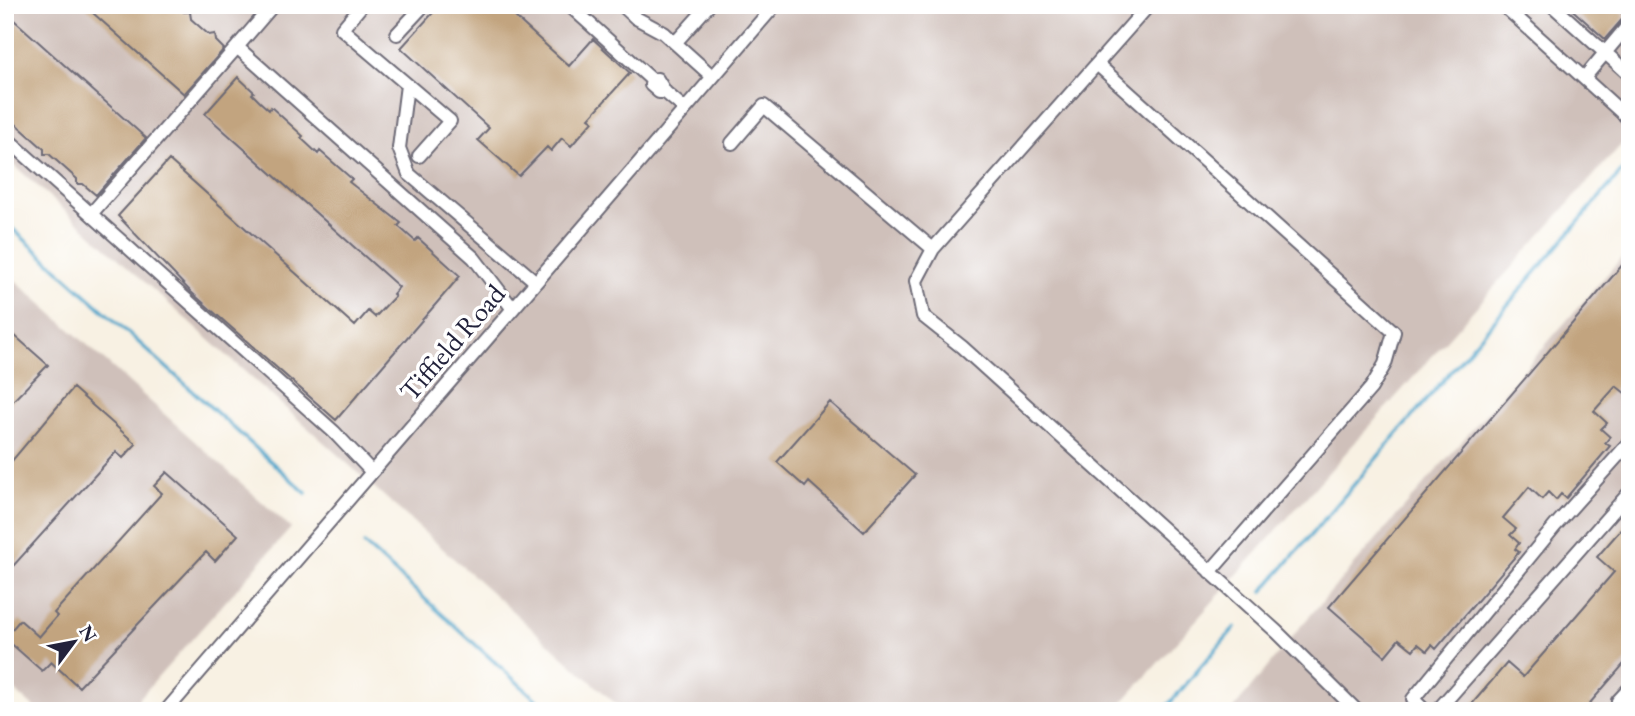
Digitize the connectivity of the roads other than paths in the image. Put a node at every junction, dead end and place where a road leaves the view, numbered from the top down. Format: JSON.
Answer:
{"nodes":[{"id":1,"x":273,"y":5,"type":"edge"},
{"id":2,"x":362,"y":5,"type":"edge"},
{"id":3,"x":424,"y":5,"type":"edge"},
{"id":4,"x":569,"y":5,"type":"edge"},
{"id":5,"x":622,"y":5,"type":"edge"},
{"id":6,"x":709,"y":5,"type":"edge"},
{"id":7,"x":775,"y":5,"type":"edge"},
{"id":8,"x":1149,"y":5,"type":"edge"},
{"id":9,"x":1503,"y":5,"type":"edge"},
{"id":10,"x":1552,"y":5,"type":"edge"},
{"id":11,"x":1630,"y":23,"type":"edge"},
{"id":12,"x":397,"y":34,"type":"dead end"},
{"id":13,"x":675,"y":43,"type":"junction"},
{"id":14,"x":237,"y":47,"type":"junction"},
{"id":15,"x":1604,"y":52,"type":"junction"},
{"id":16,"x":1097,"y":64,"type":"junction"},
{"id":17,"x":1630,"y":75,"type":"edge"},
{"id":18,"x":713,"y":77,"type":"junction"},
{"id":19,"x":1584,"y":78,"type":"junction"},
{"id":20,"x":407,"y":85,"type":"junction"},
{"id":21,"x":685,"y":109,"type":"junction"},
{"id":22,"x":1630,"y":120,"type":"edge"},
{"id":23,"x":5,"y":137,"type":"edge"},
{"id":24,"x":732,"y":143,"type":"dead end"},
{"id":25,"x":419,"y":156,"type":"dead end"},
{"id":26,"x":91,"y":214,"type":"junction"},
{"id":27,"x":933,"y":249,"type":"junction"},
{"id":28,"x":536,"y":282,"type":"junction"},
{"id":29,"x":513,"y":309,"type":"junction"},
{"id":30,"x":1630,"y":442,"type":"edge"},
{"id":31,"x":372,"y":472,"type":"junction"},
{"id":32,"x":1630,"y":492,"type":"edge"},
{"id":33,"x":1210,"y":572,"type":"junction"},
{"id":34,"x":1630,"y":688,"type":"edge"},
{"id":35,"x":166,"y":711,"type":"edge"},
{"id":36,"x":1357,"y":711,"type":"edge"},
{"id":37,"x":1426,"y":711,"type":"edge"},
{"id":38,"x":1437,"y":711,"type":"edge"},
{"id":39,"x":1623,"y":711,"type":"edge"}],
"edges":[{"from":1,"to":14,"type":"street"},
{"from":2,"to":20,"type":"street"},
{"from":3,"to":12,"type":"street"},
{"from":4,"to":21,"type":"street"},
{"from":5,"to":13,"type":"street"},
{"from":6,"to":13,"type":"street"},
{"from":7,"to":18,"type":"street","name":"Tiffield Road"},
{"from":8,"to":16,"type":"street"},
{"from":9,"to":19,"type":"street"},
{"from":10,"to":15,"type":"street"},
{"from":11,"to":15,"type":"street"},
{"from":13,"to":18,"type":"street"},
{"from":14,"to":26,"type":"street"},
{"from":14,"to":29,"type":"street"},
{"from":15,"to":17,"type":"street"},
{"from":15,"to":19,"type":"street"},
{"from":16,"to":27,"type":"street"},
{"from":16,"to":33,"type":"street"},
{"from":18,"to":21,"type":"street","name":"Tiffield Road"},
{"from":19,"to":22,"type":"street"},
{"from":20,"to":25,"type":"street"},
{"from":20,"to":28,"type":"street"},
{"from":21,"to":28,"type":"street","name":"Tiffield Road"},
{"from":23,"to":26,"type":"street"},
{"from":24,"to":27,"type":"street"},
{"from":26,"to":31,"type":"street"},
{"from":27,"to":33,"type":"street"},
{"from":28,"to":29,"type":"street","name":"Tiffield Road"},
{"from":29,"to":31,"type":"street","name":"Tiffield Road"},
{"from":30,"to":37,"type":"street"},
{"from":31,"to":35,"type":"street","name":"Tiffield Road"},
{"from":32,"to":38,"type":"street"},
{"from":33,"to":36,"type":"street"},
{"from":34,"to":39,"type":"street"}]}
